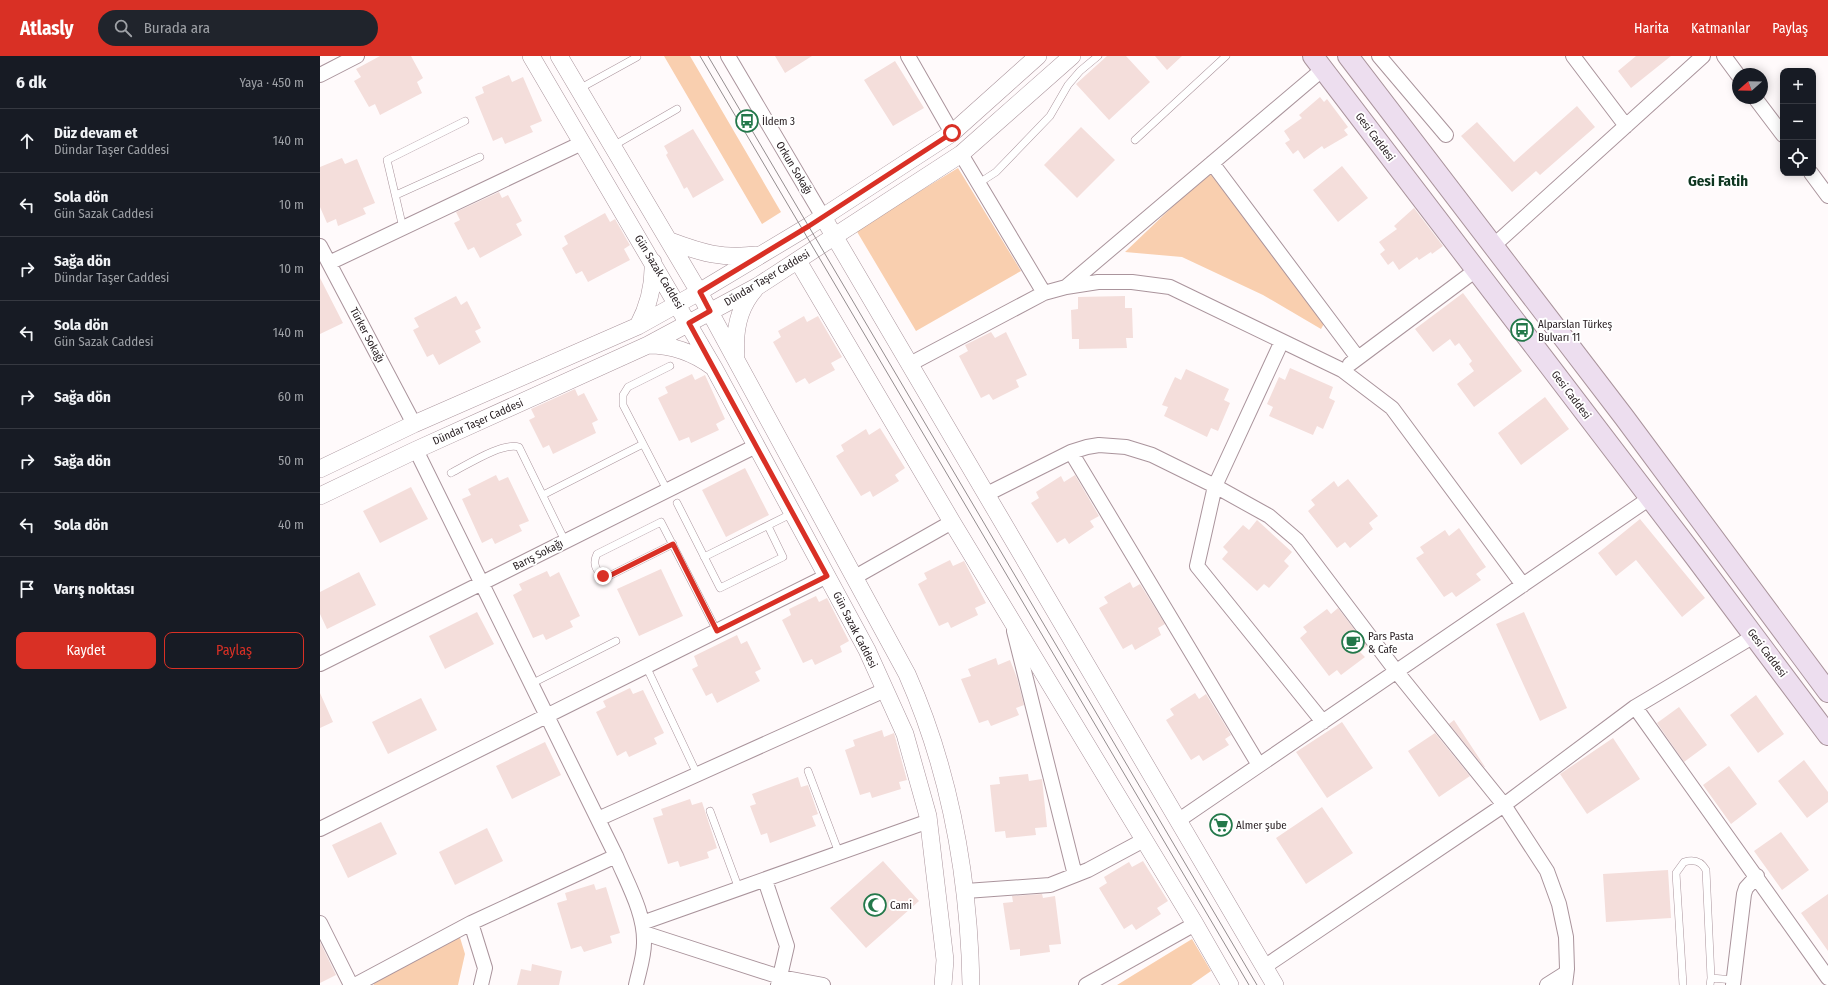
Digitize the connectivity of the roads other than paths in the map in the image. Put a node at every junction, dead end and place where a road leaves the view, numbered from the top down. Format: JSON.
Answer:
{"nodes":[{"id":1,"x":357,"y":56,"type":"edge"},
{"id":2,"x":531,"y":56,"type":"edge"},
{"id":3,"x":559,"y":56,"type":"edge"},
{"id":4,"x":728,"y":56,"type":"edge"},
{"id":5,"x":908,"y":56,"type":"edge"},
{"id":6,"x":1038,"y":56,"type":"edge"},
{"id":7,"x":1072,"y":56,"type":"edge"},
{"id":8,"x":1098,"y":56,"type":"edge"},
{"id":9,"x":1226,"y":56,"type":"edge"},
{"id":10,"x":1348,"y":56,"type":"edge"},
{"id":11,"x":1379,"y":56,"type":"edge"},
{"id":12,"x":1573,"y":56,"type":"edge"},
{"id":13,"x":1703,"y":56,"type":"edge"},
{"id":14,"x":1724,"y":56,"type":"edge"},
{"id":15,"x":636,"y":57,"type":"edge"},
{"id":16,"x":1318,"y":63,"type":"edge"},
{"id":17,"x":1733,"y":68,"type":"edge"},
{"id":18,"x":320,"y":75,"type":"edge"},
{"id":19,"x":579,"y":90,"type":"junction"},
{"id":20,"x":1760,"y":104,"type":"edge"},
{"id":21,"x":677,"y":109,"type":"dead end"},
{"id":22,"x":465,"y":121,"type":"dead end"},
{"id":23,"x":1626,"y":126,"type":"junction"},
{"id":24,"x":1780,"y":131,"type":"edge"},
{"id":25,"x":952,"y":133,"type":"junction"},
{"id":26,"x":1446,"y":135,"type":"dead end"},
{"id":27,"x":1135,"y":140,"type":"dead end"},
{"id":28,"x":582,"y":143,"type":"junction"},
{"id":29,"x":613,"y":146,"type":"junction"},
{"id":30,"x":961,"y":154,"type":"junction"},
{"id":31,"x":480,"y":157,"type":"dead end"},
{"id":32,"x":1212,"y":164,"type":"junction"},
{"id":33,"x":1814,"y":176,"type":"edge"},
{"id":34,"x":979,"y":183,"type":"junction"},
{"id":35,"x":1825,"y":186,"type":"edge"},
{"id":36,"x":396,"y":195,"type":"junction"},
{"id":37,"x":823,"y":217,"type":"junction"},
{"id":38,"x":403,"y":228,"type":"junction"},
{"id":39,"x":836,"y":237,"type":"junction"},
{"id":40,"x":670,"y":241,"type":"junction"},
{"id":41,"x":320,"y":246,"type":"edge"},
{"id":42,"x":1492,"y":247,"type":"junction"},
{"id":43,"x":762,"y":254,"type":"junction"},
{"id":44,"x":798,"y":260,"type":"junction"},
{"id":45,"x":653,"y":261,"type":"junction"},
{"id":46,"x":329,"y":263,"type":"junction"},
{"id":47,"x":1476,"y":270,"type":"junction"},
{"id":48,"x":758,"y":286,"type":"junction"},
{"id":49,"x":1066,"y":287,"type":"junction"},
{"id":50,"x":700,"y":292,"type":"junction"},
{"id":51,"x":1044,"y":293,"type":"junction"},
{"id":52,"x":678,"y":304,"type":"junction"},
{"id":53,"x":710,"y":311,"type":"junction"},
{"id":54,"x":689,"y":323,"type":"junction"},
{"id":55,"x":638,"y":326,"type":"junction"},
{"id":56,"x":1282,"y":341,"type":"junction"},
{"id":57,"x":648,"y":345,"type":"junction"},
{"id":58,"x":736,"y":358,"type":"junction"},
{"id":59,"x":1358,"y":358,"type":"junction"},
{"id":60,"x":910,"y":364,"type":"junction"},
{"id":61,"x":670,"y":366,"type":"dead end"},
{"id":62,"x":714,"y":368,"type":"junction"},
{"id":63,"x":1342,"y":370,"type":"junction"},
{"id":64,"x":414,"y":424,"type":"junction"},
{"id":65,"x":644,"y":444,"type":"junction"},
{"id":66,"x":756,"y":446,"type":"junction"},
{"id":67,"x":416,"y":450,"type":"junction"},
{"id":68,"x":1071,"y":452,"type":"junction"},
{"id":69,"x":320,"y":470,"type":"edge"},
{"id":70,"x":451,"y":473,"type":"dead end"},
{"id":71,"x":1215,"y":486,"type":"junction"},
{"id":72,"x":667,"y":490,"type":"junction"},
{"id":73,"x":987,"y":494,"type":"junction"},
{"id":74,"x":543,"y":495,"type":"junction"},
{"id":75,"x":320,"y":496,"type":"edge"},
{"id":76,"x":1650,"y":498,"type":"junction"},
{"id":77,"x":676,"y":504,"type":"dead end"},
{"id":78,"x":793,"y":513,"type":"junction"},
{"id":79,"x":952,"y":522,"type":"junction"},
{"id":80,"x":768,"y":526,"type":"junction"},
{"id":81,"x":565,"y":541,"type":"junction"},
{"id":82,"x":673,"y":544,"type":"junction"},
{"id":83,"x":704,"y":557,"type":"junction"},
{"id":84,"x":827,"y":576,"type":"junction"},
{"id":85,"x":855,"y":577,"type":"junction"},
{"id":86,"x":481,"y":583,"type":"junction"},
{"id":87,"x":1523,"y":585,"type":"junction"},
{"id":88,"x":1012,"y":622,"type":"junction"},
{"id":89,"x":717,"y":631,"type":"junction"},
{"id":90,"x":1754,"y":636,"type":"junction"},
{"id":91,"x":616,"y":641,"type":"dead end"},
{"id":92,"x":320,"y":664,"type":"edge"},
{"id":93,"x":646,"y":666,"type":"junction"},
{"id":94,"x":1396,"y":671,"type":"junction"},
{"id":95,"x":531,"y":684,"type":"junction"},
{"id":96,"x":885,"y":690,"type":"junction"},
{"id":97,"x":1828,"y":692,"type":"edge"},
{"id":98,"x":1635,"y":707,"type":"junction"},
{"id":99,"x":547,"y":716,"type":"junction"},
{"id":100,"x":1322,"y":722,"type":"junction"},
{"id":101,"x":1828,"y":735,"type":"edge"},
{"id":102,"x":1259,"y":765,"type":"junction"},
{"id":103,"x":808,"y":771,"type":"dead end"},
{"id":104,"x":698,"y":774,"type":"junction"},
{"id":105,"x":1504,"y":805,"type":"junction"},
{"id":106,"x":710,"y":811,"type":"dead end"},
{"id":107,"x":598,"y":819,"type":"junction"},
{"id":108,"x":1179,"y":820,"type":"junction"},
{"id":109,"x":929,"y":822,"type":"junction"},
{"id":110,"x":320,"y":829,"type":"edge"},
{"id":111,"x":1144,"y":840,"type":"junction"},
{"id":112,"x":839,"y":853,"type":"junction"},
{"id":113,"x":616,"y":856,"type":"junction"},
{"id":114,"x":1075,"y":875,"type":"junction"},
{"id":115,"x":1757,"y":876,"type":"junction"},
{"id":116,"x":764,"y":880,"type":"junction"},
{"id":117,"x":739,"y":889,"type":"junction"},
{"id":118,"x":966,"y":891,"type":"junction"},
{"id":119,"x":320,"y":923,"type":"edge"},
{"id":120,"x":471,"y":923,"type":"junction"},
{"id":121,"x":1195,"y":924,"type":"junction"},
{"id":122,"x":643,"y":928,"type":"junction"},
{"id":123,"x":1264,"y":967,"type":"junction"},
{"id":124,"x":1828,"y":978,"type":"edge"},
{"id":125,"x":1565,"y":979,"type":"edge"},
{"id":126,"x":779,"y":981,"type":"edge"},
{"id":127,"x":1710,"y":982,"type":"edge"},
{"id":128,"x":1733,"y":983,"type":"edge"},
{"id":129,"x":351,"y":985,"type":"edge"},
{"id":130,"x":355,"y":985,"type":"edge"},
{"id":131,"x":481,"y":985,"type":"edge"},
{"id":132,"x":636,"y":985,"type":"edge"},
{"id":133,"x":823,"y":985,"type":"edge"},
{"id":134,"x":943,"y":985,"type":"edge"},
{"id":135,"x":971,"y":985,"type":"edge"},
{"id":136,"x":1086,"y":985,"type":"edge"},
{"id":137,"x":1230,"y":985,"type":"edge"},
{"id":138,"x":1275,"y":985,"type":"edge"},
{"id":139,"x":1547,"y":985,"type":"edge"},
{"id":140,"x":1684,"y":985,"type":"edge"}],
"edges":[{"from":1,"to":18,"type":"street"},
{"from":2,"to":28,"type":"street","name":"Gün Sazak Caddesi"},
{"from":3,"to":19,"type":"street"},
{"from":4,"to":37,"type":"street","name":"Orkun Sokağı"},
{"from":5,"to":25,"type":"street"},
{"from":6,"to":25,"type":"street","name":"Dündar Taşer Caddesi"},
{"from":7,"to":30,"type":"street","name":"Dündar Taşer Caddesi"},
{"from":8,"to":34,"type":"lane"},
{"from":9,"to":27,"type":"lane"},
{"from":10,"to":42,"type":"main road"},
{"from":11,"to":26,"type":"street"},
{"from":12,"to":23,"type":"street"},
{"from":13,"to":23,"type":"street"},
{"from":14,"to":17,"type":"street"},
{"from":15,"to":19,"type":"lane"},
{"from":16,"to":32,"type":"street"},
{"from":16,"to":47,"type":"main road","name":"Gesi Caddesi"},
{"from":19,"to":29,"type":"street"},
{"from":20,"to":24,"type":"street"},
{"from":21,"to":29,"type":"lane"},
{"from":22,"to":36,"type":"lane"},
{"from":23,"to":42,"type":"street"},
{"from":25,"to":37,"type":"street","name":"Dündar Taşer Caddesi"},
{"from":28,"to":38,"type":"street"},
{"from":28,"to":45,"type":"street","name":"Gün Sazak Caddesi"},
{"from":29,"to":40,"type":"street"},
{"from":30,"to":34,"type":"street"},
{"from":30,"to":39,"type":"street","name":"Dündar Taşer Caddesi"},
{"from":31,"to":36,"type":"lane"},
{"from":32,"to":49,"type":"street"},
{"from":32,"to":59,"type":"street"},
{"from":33,"to":35,"type":"street"},
{"from":34,"to":51,"type":"street"},
{"from":36,"to":38,"type":"lane"},
{"from":37,"to":39,"type":"street"},
{"from":37,"to":43,"type":"street","name":"Dündar Taşer Caddesi"},
{"from":38,"to":46,"type":"street"},
{"from":39,"to":44,"type":"street","name":"Dündar Taşer Caddesi"},
{"from":39,"to":60,"type":"street"},
{"from":40,"to":43,"type":"street"},
{"from":40,"to":50,"type":"street"},
{"from":41,"to":46,"type":"street","name":"Türker Sokağı"},
{"from":42,"to":97,"type":"main road"},
{"from":43,"to":50,"type":"street","name":"Dündar Taşer Caddesi"},
{"from":44,"to":48,"type":"street","name":"Dündar Taşer Caddesi"},
{"from":44,"to":79,"type":"street"},
{"from":45,"to":52,"type":"street","name":"Gün Sazak Caddesi"},
{"from":45,"to":55,"type":"street"},
{"from":46,"to":64,"type":"street","name":"Türker Sokağı"},
{"from":47,"to":59,"type":"street"},
{"from":47,"to":76,"type":"main road","name":"Gesi Caddesi"},
{"from":48,"to":53,"type":"street","name":"Dündar Taşer Caddesi"},
{"from":48,"to":58,"type":"street"},
{"from":49,"to":51,"type":"street"},
{"from":49,"to":56,"type":"street"},
{"from":50,"to":52,"type":"street","name":"Dündar Taşer Caddesi"},
{"from":50,"to":53,"type":"street"},
{"from":51,"to":60,"type":"street"},
{"from":52,"to":54,"type":"street","name":"Gün Sazak Caddesi"},
{"from":52,"to":55,"type":"street","name":"Dündar Taşer Caddesi"},
{"from":53,"to":54,"type":"street","name":"Dündar Taşer Caddesi"},
{"from":53,"to":58,"type":"street"},
{"from":54,"to":57,"type":"street","name":"Dündar Taşer Caddesi"},
{"from":54,"to":62,"type":"street","name":"Gün Sazak Caddesi"},
{"from":55,"to":64,"type":"street","name":"Dündar Taşer Caddesi"},
{"from":56,"to":63,"type":"street"},
{"from":56,"to":71,"type":"street"},
{"from":57,"to":62,"type":"street"},
{"from":57,"to":67,"type":"street","name":"Dündar Taşer Caddesi"},
{"from":58,"to":85,"type":"street"},
{"from":59,"to":63,"type":"street"},
{"from":60,"to":73,"type":"street"},
{"from":61,"to":65,"type":"lane"},
{"from":62,"to":66,"type":"street","name":"Gün Sazak Caddesi"},
{"from":63,"to":87,"type":"street"},
{"from":64,"to":69,"type":"street","name":"Dündar Taşer Caddesi"},
{"from":65,"to":72,"type":"lane"},
{"from":65,"to":74,"type":"lane"},
{"from":66,"to":72,"type":"street","name":"Barış Sokağı"},
{"from":66,"to":78,"type":"street","name":"Gün Sazak Caddesi"},
{"from":67,"to":75,"type":"street","name":"Dündar Taşer Caddesi"},
{"from":67,"to":86,"type":"street"},
{"from":68,"to":71,"type":"street"},
{"from":68,"to":73,"type":"street"},
{"from":68,"to":102,"type":"street"},
{"from":70,"to":74,"type":"lane"},
{"from":71,"to":94,"type":"street"},
{"from":71,"to":100,"type":"street"},
{"from":72,"to":81,"type":"street","name":"Barış Sokağı"},
{"from":73,"to":108,"type":"street"},
{"from":74,"to":81,"type":"lane"},
{"from":76,"to":87,"type":"street"},
{"from":76,"to":90,"type":"main road","name":"Gesi Caddesi"},
{"from":77,"to":83,"type":"lane"},
{"from":78,"to":80,"type":"lane"},
{"from":78,"to":84,"type":"street","name":"Gün Sazak Caddesi"},
{"from":79,"to":85,"type":"street"},
{"from":79,"to":88,"type":"street"},
{"from":80,"to":83,"type":"lane"},
{"from":80,"to":83,"type":"lane"},
{"from":81,"to":86,"type":"street","name":"Barış Sokağı"},
{"from":82,"to":82,"type":"lane"},
{"from":82,"to":89,"type":"lane"},
{"from":84,"to":89,"type":"street"},
{"from":84,"to":96,"type":"street","name":"Gün Sazak Caddesi"},
{"from":85,"to":118,"type":"street"},
{"from":86,"to":92,"type":"street","name":"Barış Sokağı"},
{"from":86,"to":95,"type":"street"},
{"from":87,"to":94,"type":"street"},
{"from":88,"to":111,"type":"street"},
{"from":88,"to":114,"type":"street"},
{"from":89,"to":93,"type":"street"},
{"from":90,"to":98,"type":"street"},
{"from":90,"to":101,"type":"main road","name":"Gesi Caddesi"},
{"from":91,"to":95,"type":"lane"},
{"from":93,"to":99,"type":"street"},
{"from":93,"to":104,"type":"lane"},
{"from":94,"to":100,"type":"street"},
{"from":94,"to":105,"type":"street"},
{"from":95,"to":99,"type":"street"},
{"from":96,"to":104,"type":"street"},
{"from":96,"to":109,"type":"street","name":"Gün Sazak Caddesi"},
{"from":98,"to":105,"type":"street"},
{"from":98,"to":115,"type":"street"},
{"from":99,"to":107,"type":"street"},
{"from":99,"to":110,"type":"street"},
{"from":100,"to":102,"type":"street"},
{"from":102,"to":108,"type":"street"},
{"from":103,"to":112,"type":"lane"},
{"from":104,"to":107,"type":"street"},
{"from":105,"to":123,"type":"street"},
{"from":105,"to":125,"type":"street"},
{"from":106,"to":117,"type":"lane"},
{"from":107,"to":113,"type":"street"},
{"from":108,"to":123,"type":"street"},
{"from":109,"to":112,"type":"street"},
{"from":109,"to":134,"type":"street","name":"Gün Sazak Caddesi"},
{"from":111,"to":114,"type":"street"},
{"from":111,"to":121,"type":"street"},
{"from":112,"to":116,"type":"street"},
{"from":113,"to":120,"type":"street"},
{"from":113,"to":122,"type":"street"},
{"from":114,"to":118,"type":"street"},
{"from":115,"to":124,"type":"street"},
{"from":115,"to":128,"type":"street"},
{"from":116,"to":117,"type":"street"},
{"from":116,"to":126,"type":"street"},
{"from":117,"to":122,"type":"street"},
{"from":118,"to":135,"type":"street"},
{"from":119,"to":129,"type":"street"},
{"from":120,"to":130,"type":"street"},
{"from":120,"to":131,"type":"street"},
{"from":121,"to":136,"type":"street"},
{"from":121,"to":137,"type":"street"},
{"from":122,"to":126,"type":"street"},
{"from":122,"to":132,"type":"street"},
{"from":123,"to":138,"type":"street"},
{"from":125,"to":139,"type":"street"},
{"from":126,"to":133,"type":"street"},
{"from":127,"to":128,"type":"lane"},
{"from":127,"to":140,"type":"lane"}]}
